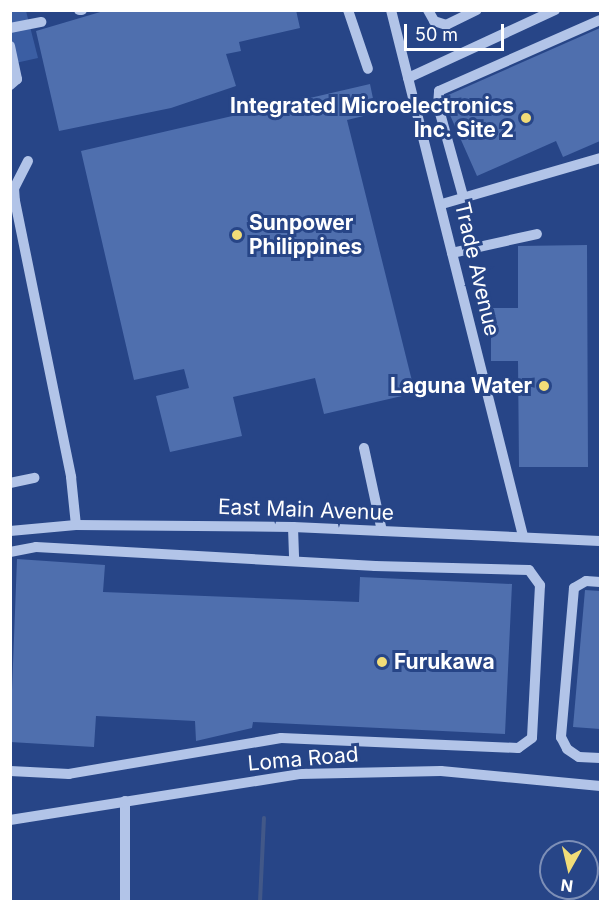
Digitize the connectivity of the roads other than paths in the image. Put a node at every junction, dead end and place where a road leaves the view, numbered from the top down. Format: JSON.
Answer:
{"nodes":[{"id":1,"x":348,"y":10,"type":"edge"},
{"id":2,"x":391,"y":10,"type":"edge"},
{"id":3,"x":428,"y":10,"type":"edge"},
{"id":4,"x":477,"y":10,"type":"edge"},
{"id":5,"x":555,"y":10,"type":"edge"},
{"id":6,"x":600,"y":20,"type":"edge"},
{"id":7,"x":41,"y":22,"type":"dead end"},
{"id":8,"x":10,"y":28,"type":"edge"},
{"id":9,"x":10,"y":46,"type":"edge"},
{"id":10,"x":368,"y":69,"type":"dead end"},
{"id":11,"x":408,"y":78,"type":"junction"},
{"id":12,"x":10,"y":85,"type":"edge"},
{"id":13,"x":600,"y":158,"type":"edge"},
{"id":14,"x":28,"y":161,"type":"dead end"},
{"id":15,"x":463,"y":196,"type":"junction"},
{"id":16,"x":442,"y":204,"type":"junction"},
{"id":17,"x":537,"y":234,"type":"dead end"},
{"id":18,"x":452,"y":253,"type":"junction"},
{"id":19,"x":364,"y":448,"type":"dead end"},
{"id":20,"x":34,"y":478,"type":"dead end"},
{"id":21,"x":10,"y":483,"type":"edge"},
{"id":22,"x":75,"y":525,"type":"junction"},
{"id":23,"x":293,"y":527,"type":"junction"},
{"id":24,"x":10,"y":531,"type":"edge"},
{"id":25,"x":382,"y":531,"type":"junction"},
{"id":26,"x":523,"y":536,"type":"junction"},
{"id":27,"x":600,"y":541,"type":"edge"},
{"id":28,"x":10,"y":552,"type":"edge"},
{"id":29,"x":294,"y":560,"type":"junction"},
{"id":30,"x":600,"y":582,"type":"edge"},
{"id":31,"x":600,"y":758,"type":"edge"},
{"id":32,"x":10,"y":771,"type":"edge"},
{"id":33,"x":600,"y":786,"type":"edge"},
{"id":34,"x":125,"y":801,"type":"junction"},
{"id":35,"x":10,"y":820,"type":"edge"},
{"id":36,"x":125,"y":902,"type":"edge"}],
"edges":[{"from":1,"to":10,"type":"street"},
{"from":2,"to":11,"type":"street","name":"Trade Avenue"},
{"from":3,"to":4,"type":"street"},
{"from":5,"to":11,"type":"street"},
{"from":6,"to":15,"type":"street"},
{"from":7,"to":8,"type":"street"},
{"from":9,"to":12,"type":"street"},
{"from":11,"to":16,"type":"street","name":"Trade Avenue"},
{"from":13,"to":15,"type":"street"},
{"from":14,"to":22,"type":"street"},
{"from":15,"to":16,"type":"street"},
{"from":16,"to":18,"type":"street","name":"Trade Avenue"},
{"from":17,"to":18,"type":"street"},
{"from":18,"to":26,"type":"street","name":"Trade Avenue"},
{"from":19,"to":25,"type":"street"},
{"from":20,"to":21,"type":"street"},
{"from":22,"to":23,"type":"street","name":"East Main Avenue"},
{"from":22,"to":24,"type":"street","name":"East Main Avenue"},
{"from":23,"to":25,"type":"street","name":"East Main Avenue"},
{"from":23,"to":29,"type":"street"},
{"from":25,"to":26,"type":"street","name":"East Main Avenue"},
{"from":26,"to":27,"type":"street","name":"East Main Avenue"},
{"from":28,"to":29,"type":"street"},
{"from":29,"to":32,"type":"street"},
{"from":30,"to":31,"type":"street"},
{"from":33,"to":34,"type":"street","name":"Loma Road"},
{"from":34,"to":35,"type":"street","name":"Loma Road"},
{"from":34,"to":36,"type":"street"}]}
